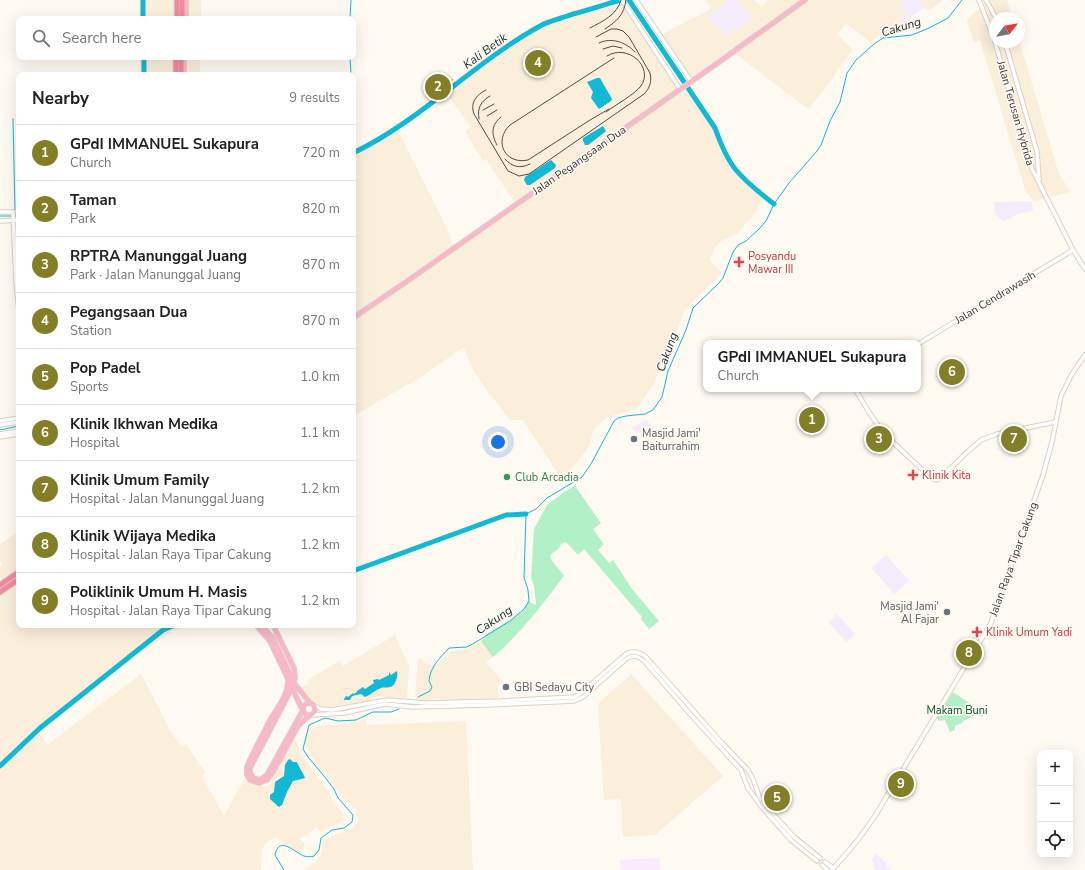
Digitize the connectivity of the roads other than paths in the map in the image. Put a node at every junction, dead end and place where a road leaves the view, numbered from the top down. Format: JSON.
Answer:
{"nodes":[{"id":1,"x":176,"y":0,"type":"edge"},
{"id":2,"x":182,"y":0,"type":"edge"},
{"id":3,"x":186,"y":0,"type":"edge"},
{"id":4,"x":622,"y":0,"type":"edge"},
{"id":5,"x":636,"y":0,"type":"edge"},
{"id":6,"x":804,"y":0,"type":"edge"},
{"id":7,"x":979,"y":0,"type":"edge"},
{"id":8,"x":986,"y":0,"type":"edge"},
{"id":9,"x":993,"y":12,"type":"edge"},
{"id":10,"x":176,"y":16,"type":"edge"},
{"id":11,"x":182,"y":16,"type":"edge"},
{"id":12,"x":186,"y":16,"type":"edge"},
{"id":13,"x":989,"y":26,"type":"edge"},
{"id":14,"x":997,"y":48,"type":"edge"},
{"id":15,"x":1007,"y":48,"type":"edge"},
{"id":16,"x":175,"y":60,"type":"edge"},
{"id":17,"x":183,"y":60,"type":"edge"},
{"id":18,"x":175,"y":72,"type":"edge"},
{"id":19,"x":182,"y":72,"type":"edge"},
{"id":20,"x":690,"y":82,"type":"junction"},
{"id":21,"x":680,"y":89,"type":"junction"},
{"id":22,"x":1040,"y":182,"type":"junction"},
{"id":23,"x":0,"y":212,"type":"edge"},
{"id":24,"x":16,"y":220,"type":"edge"},
{"id":25,"x":0,"y":221,"type":"edge"},
{"id":26,"x":1073,"y":250,"type":"junction"},
{"id":27,"x":1085,"y":269,"type":"edge"},
{"id":28,"x":16,"y":282,"type":"edge"},
{"id":29,"x":356,"y":316,"type":"edge"},
{"id":30,"x":921,"y":342,"type":"edge"},
{"id":31,"x":1085,"y":355,"type":"edge"},
{"id":32,"x":857,"y":392,"type":"edge"},
{"id":33,"x":16,"y":418,"type":"edge"},
{"id":34,"x":0,"y":421,"type":"edge"},
{"id":35,"x":16,"y":422,"type":"edge"},
{"id":36,"x":1055,"y":422,"type":"junction"},
{"id":37,"x":0,"y":425,"type":"edge"},
{"id":38,"x":16,"y":433,"type":"edge"},
{"id":39,"x":0,"y":435,"type":"edge"},
{"id":40,"x":16,"y":574,"type":"edge"},
{"id":41,"x":16,"y":581,"type":"edge"},
{"id":42,"x":0,"y":585,"type":"edge"},
{"id":43,"x":0,"y":592,"type":"edge"},
{"id":44,"x":256,"y":628,"type":"edge"},
{"id":45,"x":256,"y":628,"type":"edge"},
{"id":46,"x":264,"y":628,"type":"edge"},
{"id":47,"x":274,"y":628,"type":"edge"},
{"id":48,"x":283,"y":664,"type":"junction"},
{"id":49,"x":614,"y":666,"type":"junction"},
{"id":50,"x":286,"y":676,"type":"junction"},
{"id":51,"x":294,"y":683,"type":"junction"},
{"id":52,"x":292,"y":688,"type":"junction"},
{"id":53,"x":312,"y":704,"type":"junction"},
{"id":54,"x":411,"y":705,"type":"junction"},
{"id":55,"x":303,"y":710,"type":"junction"},
{"id":56,"x":311,"y":715,"type":"junction"},
{"id":57,"x":271,"y":723,"type":"junction"},
{"id":58,"x":807,"y":850,"type":"junction"},
{"id":59,"x":819,"y":860,"type":"dead end"},
{"id":60,"x":833,"y":869,"type":"edge"},
{"id":61,"x":828,"y":870,"type":"edge"}],
"edges":[{"from":1,"to":10,"type":"highway"},
{"from":2,"to":11,"type":"highway"},
{"from":3,"to":12,"type":"main road"},
{"from":4,"to":21,"type":"street"},
{"from":5,"to":20,"type":"street"},
{"from":6,"to":20,"type":"main road","name":"Jalan Pegangsaan Dua"},
{"from":7,"to":13,"type":"street","name":"Jalan Terusan Hybrida"},
{"from":8,"to":9,"type":"street"},
{"from":14,"to":22,"type":"street","name":"Jalan Terusan Hybrida"},
{"from":15,"to":22,"type":"street","name":"Jalan Terusan Hybrida"},
{"from":16,"to":18,"type":"highway"},
{"from":17,"to":19,"type":"highway"},
{"from":20,"to":21,"type":"main road","name":"Jalan Pegangsaan Dua"},
{"from":21,"to":29,"type":"main road","name":"Jalan Pegangsaan Dua"},
{"from":22,"to":26,"type":"street","name":"Jalan Terusan Hybrida"},
{"from":23,"to":24,"type":"street"},
{"from":24,"to":25,"type":"street"},
{"from":24,"to":28,"type":"street"},
{"from":26,"to":27,"type":"street","name":"Jalan Terusan Hybrida"},
{"from":26,"to":30,"type":"street","name":"Jalan Cendrawasih"},
{"from":31,"to":36,"type":"street","name":"Jalan Raya Tipar Cakung"},
{"from":32,"to":36,"type":"street"},
{"from":33,"to":34,"type":"street"},
{"from":35,"to":37,"type":"street"},
{"from":36,"to":60,"type":"street","name":"Jalan Raya Tipar Cakung"},
{"from":38,"to":39,"type":"street"},
{"from":40,"to":42,"type":"highway"},
{"from":41,"to":43,"type":"highway"},
{"from":44,"to":48,"type":"main road"},
{"from":45,"to":50,"type":"main road"},
{"from":46,"to":48,"type":"main road"},
{"from":47,"to":51,"type":"main road"},
{"from":48,"to":50,"type":"main road"},
{"from":48,"to":51,"type":"main road"},
{"from":49,"to":54,"type":"street"},
{"from":49,"to":58,"type":"street"},
{"from":49,"to":58,"type":"street"},
{"from":50,"to":52,"type":"main road"},
{"from":50,"to":57,"type":"main road"},
{"from":51,"to":52,"type":"main road"},
{"from":51,"to":53,"type":"main road"},
{"from":52,"to":55,"type":"main road"},
{"from":52,"to":57,"type":"main road"},
{"from":53,"to":54,"type":"street"},
{"from":53,"to":55,"type":"main road"},
{"from":53,"to":56,"type":"main road"},
{"from":54,"to":56,"type":"street"},
{"from":55,"to":56,"type":"main road"},
{"from":55,"to":57,"type":"main road"},
{"from":56,"to":57,"type":"main road"},
{"from":58,"to":59,"type":"street"},
{"from":60,"to":61,"type":"street"}]}
